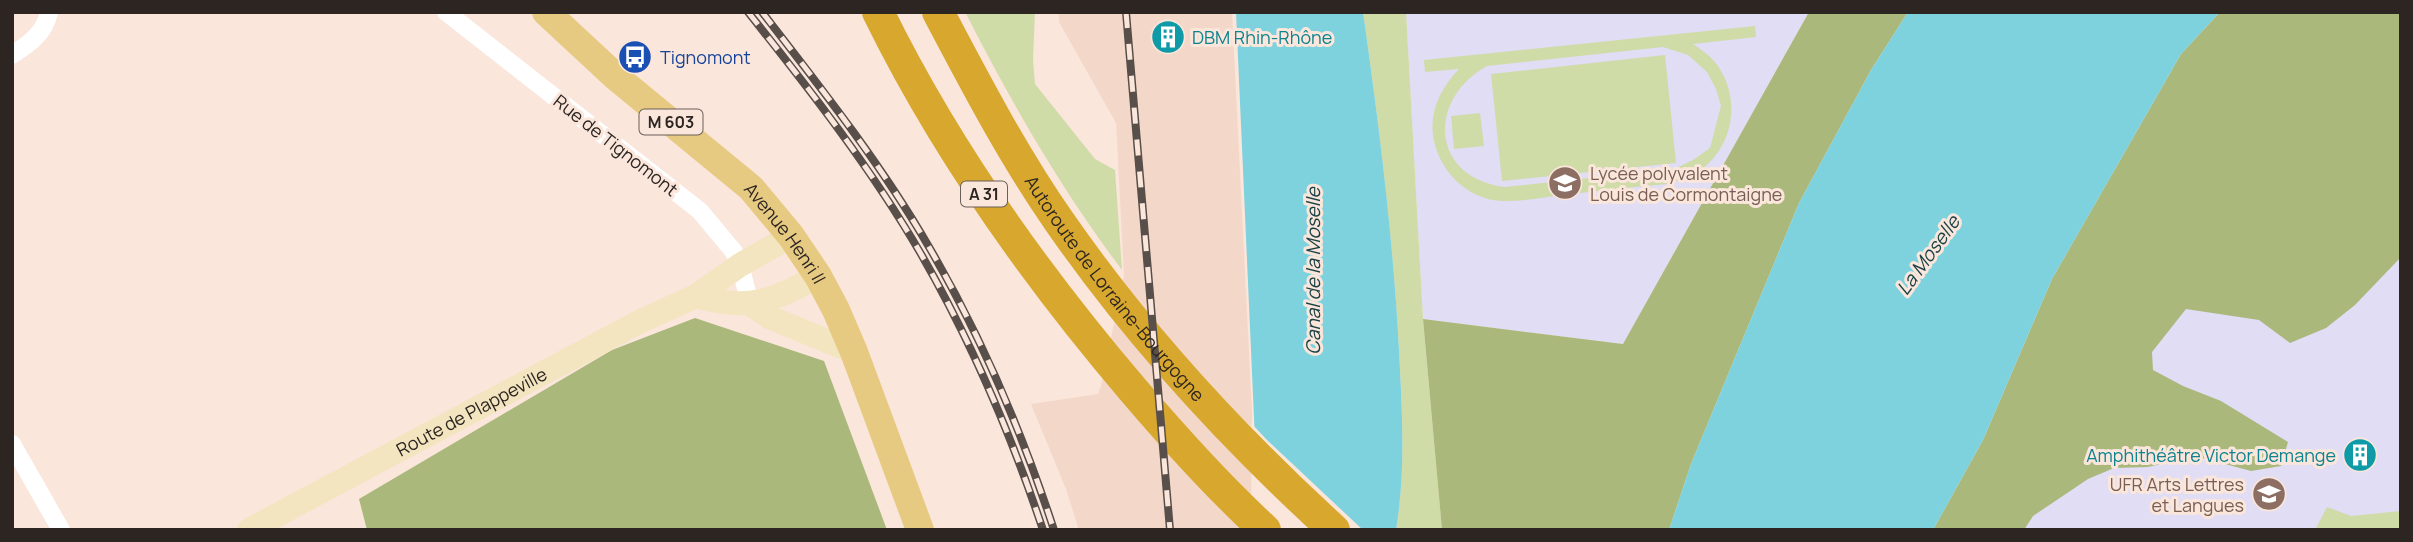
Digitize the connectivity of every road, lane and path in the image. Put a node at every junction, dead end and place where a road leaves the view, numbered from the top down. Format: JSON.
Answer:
{"nodes":[{"id":1,"x":49,"y":12,"type":"edge"},
{"id":2,"x":446,"y":12,"type":"edge"},
{"id":3,"x":546,"y":12,"type":"edge"},
{"id":4,"x":878,"y":12,"type":"edge"},
{"id":5,"x":938,"y":12,"type":"edge"},
{"id":6,"x":12,"y":55,"type":"edge"},
{"id":7,"x":791,"y":236,"type":"junction"},
{"id":8,"x":740,"y":265,"type":"junction"},
{"id":9,"x":818,"y":276,"type":"junction"},
{"id":10,"x":696,"y":296,"type":"junction"},
{"id":11,"x":750,"y":304,"type":"junction"},
{"id":12,"x":854,"y":352,"type":"junction"},
{"id":13,"x":12,"y":444,"type":"edge"},
{"id":14,"x":61,"y":530,"type":"edge"},
{"id":15,"x":249,"y":530,"type":"edge"},
{"id":16,"x":920,"y":530,"type":"edge"},
{"id":17,"x":1265,"y":530,"type":"edge"},
{"id":18,"x":1334,"y":530,"type":"edge"}],
"edges":[{"from":1,"to":6,"type":"street"},
{"from":2,"to":8,"type":"street","name":"Rue de Tignomont"},
{"from":3,"to":7,"type":"main road","name":"Avenue Henri II","number":"M 603"},
{"from":4,"to":17,"type":"highway","number":"A 31"},
{"from":5,"to":18,"type":"highway","name":"Autoroute de Lorraine-Bourgogne","number":"A 31"},
{"from":7,"to":8,"type":"street","name":"Route de Plappeville"},
{"from":7,"to":9,"type":"main road","name":"Avenue Henri II","number":"M 603"},
{"from":8,"to":10,"type":"street","name":"Route de Plappeville"},
{"from":8,"to":11,"type":"street","name":"Rue de Tignomont"},
{"from":9,"to":11,"type":"street"},
{"from":9,"to":12,"type":"main road","name":"Avenue Henri II","number":"M 603"},
{"from":10,"to":11,"type":"street"},
{"from":10,"to":15,"type":"street","name":"Route de Plappeville"},
{"from":11,"to":12,"type":"street"},
{"from":12,"to":16,"type":"main road","name":"Avenue Henri II","number":"M 603"},
{"from":13,"to":14,"type":"street"}]}
